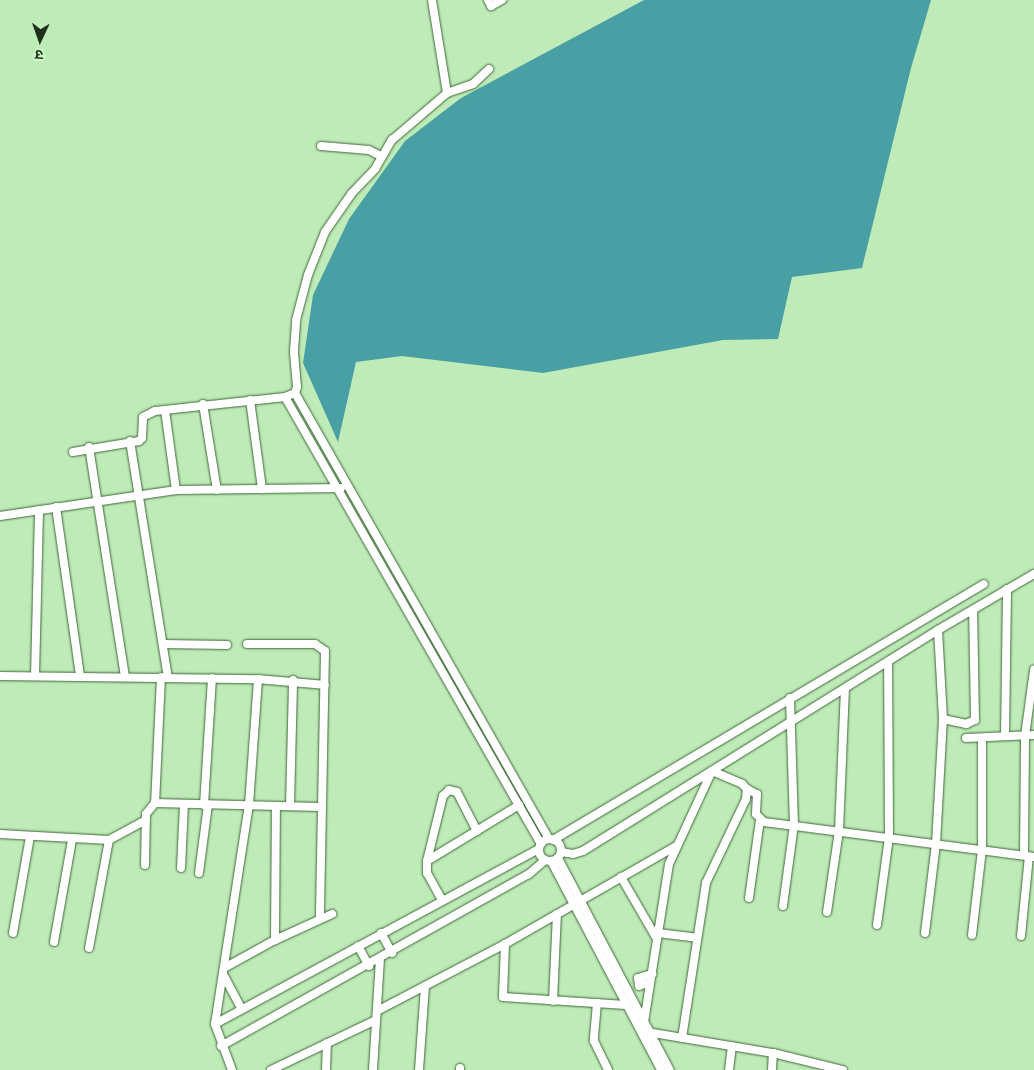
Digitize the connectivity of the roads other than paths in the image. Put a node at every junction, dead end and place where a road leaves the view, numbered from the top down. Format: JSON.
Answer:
{"nodes":[{"id":1,"x":432,"y":0,"type":"edge"},
{"id":2,"x":488,"y":0,"type":"edge"},
{"id":3,"x":502,"y":0,"type":"edge"},
{"id":4,"x":489,"y":69,"type":"dead end"},
{"id":5,"x":447,"y":94,"type":"junction"},
{"id":6,"x":321,"y":146,"type":"dead end"},
{"id":7,"x":381,"y":156,"type":"junction"},
{"id":8,"x":295,"y":392,"type":"junction"},
{"id":9,"x":285,"y":397,"type":"junction"},
{"id":10,"x":250,"y":400,"type":"junction"},
{"id":11,"x":203,"y":404,"type":"junction"},
{"id":12,"x":165,"y":410,"type":"junction"},
{"id":13,"x":130,"y":441,"type":"junction"},
{"id":14,"x":89,"y":447,"type":"junction"},
{"id":15,"x":73,"y":452,"type":"dead end"},
{"id":16,"x":338,"y":488,"type":"junction"},
{"id":17,"x":348,"y":488,"type":"junction"},
{"id":18,"x":262,"y":489,"type":"junction"},
{"id":19,"x":176,"y":490,"type":"junction"},
{"id":20,"x":217,"y":490,"type":"junction"},
{"id":21,"x":138,"y":496,"type":"junction"},
{"id":22,"x":97,"y":502,"type":"junction"},
{"id":23,"x":56,"y":507,"type":"junction"},
{"id":24,"x":39,"y":510,"type":"junction"},
{"id":25,"x":0,"y":516,"type":"edge"},
{"id":26,"x":1034,"y":574,"type":"edge"},
{"id":27,"x":984,"y":584,"type":"dead end"},
{"id":28,"x":1007,"y":590,"type":"junction"},
{"id":29,"x":973,"y":610,"type":"junction"},
{"id":30,"x":938,"y":630,"type":"junction"},
{"id":31,"x":163,"y":644,"type":"junction"},
{"id":32,"x":247,"y":644,"type":"dead end"},
{"id":33,"x":227,"y":645,"type":"dead end"},
{"id":34,"x":888,"y":662,"type":"junction"},
{"id":35,"x":1034,"y":670,"type":"edge"},
{"id":36,"x":0,"y":676,"type":"edge"},
{"id":37,"x":35,"y":676,"type":"junction"},
{"id":38,"x":80,"y":676,"type":"junction"},
{"id":39,"x":125,"y":676,"type":"junction"},
{"id":40,"x":165,"y":678,"type":"junction"},
{"id":41,"x":212,"y":678,"type":"junction"},
{"id":42,"x":258,"y":679,"type":"junction"},
{"id":43,"x":293,"y":680,"type":"junction"},
{"id":44,"x":325,"y":685,"type":"junction"},
{"id":45,"x":845,"y":689,"type":"junction"},
{"id":46,"x":790,"y":698,"type":"junction"},
{"id":47,"x":943,"y":719,"type":"junction"},
{"id":48,"x":793,"y":722,"type":"junction"},
{"id":49,"x":1034,"y":735,"type":"edge"},
{"id":50,"x":1005,"y":736,"type":"junction"},
{"id":51,"x":1025,"y":736,"type":"junction"},
{"id":52,"x":966,"y":738,"type":"dead end"},
{"id":53,"x":982,"y":738,"type":"junction"},
{"id":54,"x":712,"y":770,"type":"junction"},
{"id":55,"x":747,"y":789,"type":"junction"},
{"id":56,"x":155,"y":804,"type":"junction"},
{"id":57,"x":184,"y":805,"type":"junction"},
{"id":58,"x":206,"y":805,"type":"junction"},
{"id":59,"x":248,"y":805,"type":"junction"},
{"id":60,"x":519,"y":805,"type":"junction"},
{"id":61,"x":276,"y":806,"type":"junction"},
{"id":62,"x":290,"y":806,"type":"junction"},
{"id":63,"x":320,"y":807,"type":"junction"},
{"id":64,"x":146,"y":820,"type":"junction"},
{"id":65,"x":760,"y":820,"type":"junction"},
{"id":66,"x":794,"y":825,"type":"junction"},
{"id":67,"x":477,"y":831,"type":"junction"},
{"id":68,"x":839,"y":831,"type":"junction"},
{"id":69,"x":0,"y":834,"type":"edge"},
{"id":70,"x":30,"y":837,"type":"junction"},
{"id":71,"x":889,"y":837,"type":"junction"},
{"id":72,"x":72,"y":840,"type":"junction"},
{"id":73,"x":109,"y":840,"type":"junction"},
{"id":74,"x":551,"y":840,"type":"junction"},
{"id":75,"x":936,"y":844,"type":"junction"},
{"id":76,"x":676,"y":846,"type":"junction"},
{"id":77,"x":540,"y":847,"type":"junction"},
{"id":78,"x":982,"y":850,"type":"junction"},
{"id":79,"x":1029,"y":856,"type":"edge"},
{"id":80,"x":554,"y":858,"type":"junction"},
{"id":81,"x":427,"y":861,"type":"junction"},
{"id":82,"x":145,"y":865,"type":"dead end"},
{"id":83,"x":181,"y":868,"type":"dead end"},
{"id":84,"x":199,"y":873,"type":"dead end"},
{"id":85,"x":621,"y":877,"type":"junction"},
{"id":86,"x":749,"y":898,"type":"dead end"},
{"id":87,"x":442,"y":900,"type":"junction"},
{"id":88,"x":577,"y":902,"type":"junction"},
{"id":89,"x":783,"y":906,"type":"dead end"},
{"id":90,"x":827,"y":912,"type":"dead end"},
{"id":91,"x":332,"y":914,"type":"dead end"},
{"id":92,"x":557,"y":914,"type":"junction"},
{"id":93,"x":320,"y":920,"type":"junction"},
{"id":94,"x":877,"y":925,"type":"dead end"},
{"id":95,"x":13,"y":933,"type":"dead end"},
{"id":96,"x":381,"y":933,"type":"junction"},
{"id":97,"x":925,"y":933,"type":"dead end"},
{"id":98,"x":658,"y":936,"type":"junction"},
{"id":99,"x":972,"y":936,"type":"dead end"},
{"id":100,"x":1020,"y":936,"type":"dead end"},
{"id":101,"x":697,"y":938,"type":"junction"},
{"id":102,"x":275,"y":940,"type":"junction"},
{"id":103,"x":54,"y":942,"type":"dead end"},
{"id":104,"x":505,"y":944,"type":"junction"},
{"id":105,"x":358,"y":946,"type":"junction"},
{"id":106,"x":89,"y":948,"type":"dead end"},
{"id":107,"x":392,"y":953,"type":"junction"},
{"id":108,"x":380,"y":960,"type":"junction"},
{"id":109,"x":369,"y":966,"type":"junction"},
{"id":110,"x":224,"y":971,"type":"junction"},
{"id":111,"x":652,"y":974,"type":"junction"},
{"id":112,"x":622,"y":982,"type":"junction"},
{"id":113,"x":425,"y":986,"type":"junction"},
{"id":114,"x":552,"y":1001,"type":"junction"},
{"id":115,"x":596,"y":1003,"type":"junction"},
{"id":116,"x":626,"y":1005,"type":"junction"},
{"id":117,"x":242,"y":1009,"type":"junction"},
{"id":118,"x":377,"y":1011,"type":"junction"},
{"id":119,"x":376,"y":1020,"type":"junction"},
{"id":120,"x":644,"y":1022,"type":"junction"},
{"id":121,"x":215,"y":1024,"type":"junction"},
{"id":122,"x":640,"y":1032,"type":"junction"},
{"id":123,"x":650,"y":1032,"type":"junction"},
{"id":124,"x":682,"y":1038,"type":"junction"},
{"id":125,"x":327,"y":1043,"type":"junction"},
{"id":126,"x":222,"y":1046,"type":"junction"},
{"id":127,"x":732,"y":1046,"type":"junction"},
{"id":128,"x":773,"y":1053,"type":"junction"},
{"id":129,"x":287,"y":1066,"type":"edge"},
{"id":130,"x":232,"y":1070,"type":"edge"},
{"id":131,"x":271,"y":1070,"type":"edge"},
{"id":132,"x":326,"y":1070,"type":"edge"},
{"id":133,"x":373,"y":1070,"type":"edge"},
{"id":134,"x":419,"y":1070,"type":"edge"},
{"id":135,"x":608,"y":1070,"type":"edge"},
{"id":136,"x":661,"y":1070,"type":"edge"},
{"id":137,"x":670,"y":1070,"type":"edge"},
{"id":138,"x":729,"y":1070,"type":"edge"},
{"id":139,"x":772,"y":1070,"type":"edge"},
{"id":140,"x":843,"y":1070,"type":"edge"}],
"edges":[{"from":1,"to":5,"type":"street"},
{"from":2,"to":3,"type":"street"},
{"from":4,"to":5,"type":"street"},
{"from":5,"to":7,"type":"street"},
{"from":6,"to":7,"type":"street"},
{"from":7,"to":8,"type":"street"},
{"from":8,"to":9,"type":"street"},
{"from":8,"to":17,"type":"street"},
{"from":9,"to":10,"type":"street"},
{"from":9,"to":16,"type":"street"},
{"from":10,"to":11,"type":"street"},
{"from":10,"to":18,"type":"street"},
{"from":11,"to":12,"type":"street"},
{"from":11,"to":20,"type":"street"},
{"from":12,"to":13,"type":"street"},
{"from":12,"to":19,"type":"street"},
{"from":13,"to":14,"type":"street"},
{"from":13,"to":21,"type":"street"},
{"from":14,"to":15,"type":"street"},
{"from":14,"to":22,"type":"street"},
{"from":16,"to":17,"type":"street"},
{"from":16,"to":18,"type":"street"},
{"from":16,"to":60,"type":"street"},
{"from":17,"to":74,"type":"street"},
{"from":18,"to":20,"type":"street"},
{"from":19,"to":20,"type":"street"},
{"from":19,"to":21,"type":"street"},
{"from":21,"to":22,"type":"street"},
{"from":21,"to":31,"type":"street"},
{"from":22,"to":23,"type":"street"},
{"from":22,"to":39,"type":"street"},
{"from":23,"to":24,"type":"street"},
{"from":23,"to":38,"type":"street"},
{"from":24,"to":25,"type":"street"},
{"from":24,"to":37,"type":"street"},
{"from":26,"to":28,"type":"street"},
{"from":27,"to":46,"type":"street"},
{"from":28,"to":29,"type":"street"},
{"from":28,"to":50,"type":"street"},
{"from":29,"to":30,"type":"street"},
{"from":29,"to":47,"type":"street"},
{"from":30,"to":34,"type":"street"},
{"from":30,"to":47,"type":"street"},
{"from":31,"to":33,"type":"street"},
{"from":31,"to":40,"type":"street"},
{"from":32,"to":44,"type":"street"},
{"from":34,"to":45,"type":"street"},
{"from":34,"to":71,"type":"street"},
{"from":35,"to":51,"type":"street"},
{"from":36,"to":37,"type":"street"},
{"from":37,"to":38,"type":"street"},
{"from":38,"to":39,"type":"street"},
{"from":39,"to":40,"type":"street"},
{"from":40,"to":41,"type":"street"},
{"from":40,"to":56,"type":"street"},
{"from":41,"to":42,"type":"street"},
{"from":41,"to":58,"type":"street"},
{"from":42,"to":43,"type":"street"},
{"from":42,"to":59,"type":"street"},
{"from":43,"to":44,"type":"street"},
{"from":43,"to":62,"type":"street"},
{"from":44,"to":63,"type":"street"},
{"from":45,"to":48,"type":"street"},
{"from":45,"to":68,"type":"street"},
{"from":46,"to":48,"type":"street"},
{"from":46,"to":74,"type":"street"},
{"from":47,"to":75,"type":"street"},
{"from":48,"to":54,"type":"street"},
{"from":48,"to":66,"type":"street"},
{"from":49,"to":51,"type":"street"},
{"from":50,"to":51,"type":"street"},
{"from":50,"to":53,"type":"street"},
{"from":51,"to":79,"type":"street"},
{"from":52,"to":53,"type":"street"},
{"from":53,"to":78,"type":"street"},
{"from":54,"to":55,"type":"street"},
{"from":54,"to":76,"type":"street"},
{"from":54,"to":80,"type":"street"},
{"from":55,"to":65,"type":"street"},
{"from":55,"to":101,"type":"street"},
{"from":56,"to":57,"type":"street"},
{"from":56,"to":64,"type":"street"},
{"from":57,"to":58,"type":"street"},
{"from":57,"to":83,"type":"street"},
{"from":58,"to":59,"type":"street"},
{"from":58,"to":84,"type":"street"},
{"from":59,"to":61,"type":"street"},
{"from":59,"to":110,"type":"street"},
{"from":60,"to":67,"type":"street"},
{"from":60,"to":77,"type":"street"},
{"from":61,"to":62,"type":"street"},
{"from":61,"to":102,"type":"street"},
{"from":62,"to":63,"type":"street"},
{"from":63,"to":93,"type":"street"},
{"from":64,"to":73,"type":"street"},
{"from":64,"to":82,"type":"street"},
{"from":65,"to":66,"type":"street"},
{"from":65,"to":86,"type":"street"},
{"from":66,"to":68,"type":"street"},
{"from":66,"to":89,"type":"street"},
{"from":67,"to":81,"type":"street"},
{"from":67,"to":81,"type":"street"},
{"from":68,"to":71,"type":"street"},
{"from":68,"to":90,"type":"street"},
{"from":69,"to":70,"type":"street"},
{"from":70,"to":72,"type":"street"},
{"from":70,"to":95,"type":"street"},
{"from":71,"to":75,"type":"street"},
{"from":71,"to":94,"type":"street"},
{"from":72,"to":73,"type":"street"},
{"from":72,"to":103,"type":"street"},
{"from":73,"to":106,"type":"street"},
{"from":74,"to":77,"type":"street"},
{"from":74,"to":80,"type":"street"},
{"from":75,"to":78,"type":"street"},
{"from":75,"to":97,"type":"street"},
{"from":76,"to":85,"type":"street"},
{"from":76,"to":98,"type":"street"},
{"from":77,"to":80,"type":"street"},
{"from":77,"to":87,"type":"street"},
{"from":78,"to":79,"type":"street"},
{"from":78,"to":99,"type":"street"},
{"from":79,"to":100,"type":"street"},
{"from":80,"to":88,"type":"street"},
{"from":80,"to":107,"type":"street"},
{"from":81,"to":87,"type":"street"},
{"from":85,"to":88,"type":"street"},
{"from":85,"to":98,"type":"street"},
{"from":87,"to":96,"type":"street"},
{"from":88,"to":92,"type":"street"},
{"from":88,"to":112,"type":"street"},
{"from":88,"to":116,"type":"street"},
{"from":91,"to":93,"type":"street"},
{"from":92,"to":104,"type":"street"},
{"from":92,"to":114,"type":"street"},
{"from":93,"to":102,"type":"street"},
{"from":96,"to":105,"type":"street"},
{"from":96,"to":107,"type":"street"},
{"from":98,"to":101,"type":"street"},
{"from":98,"to":111,"type":"street"},
{"from":101,"to":124,"type":"street"},
{"from":102,"to":110,"type":"street"},
{"from":104,"to":113,"type":"street"},
{"from":104,"to":114,"type":"street"},
{"from":105,"to":109,"type":"street"},
{"from":105,"to":117,"type":"street"},
{"from":107,"to":108,"type":"street"},
{"from":108,"to":109,"type":"street"},
{"from":108,"to":118,"type":"street"},
{"from":109,"to":126,"type":"street"},
{"from":110,"to":117,"type":"street"},
{"from":110,"to":121,"type":"street"},
{"from":111,"to":112,"type":"street"},
{"from":111,"to":120,"type":"street"},
{"from":112,"to":120,"type":"street"},
{"from":113,"to":118,"type":"street"},
{"from":113,"to":134,"type":"street"},
{"from":114,"to":115,"type":"street"},
{"from":115,"to":116,"type":"street"},
{"from":115,"to":135,"type":"street"},
{"from":116,"to":122,"type":"street"},
{"from":117,"to":121,"type":"street"},
{"from":118,"to":119,"type":"street"},
{"from":119,"to":125,"type":"street"},
{"from":119,"to":133,"type":"street"},
{"from":120,"to":123,"type":"street"},
{"from":121,"to":126,"type":"street"},
{"from":122,"to":123,"type":"street"},
{"from":122,"to":136,"type":"street"},
{"from":123,"to":124,"type":"street"},
{"from":123,"to":137,"type":"street"},
{"from":124,"to":127,"type":"street"},
{"from":125,"to":129,"type":"street"},
{"from":125,"to":132,"type":"street"},
{"from":126,"to":130,"type":"street"},
{"from":127,"to":128,"type":"street"},
{"from":127,"to":138,"type":"street"},
{"from":128,"to":139,"type":"street"},
{"from":128,"to":140,"type":"street"},
{"from":129,"to":131,"type":"street"}]}
